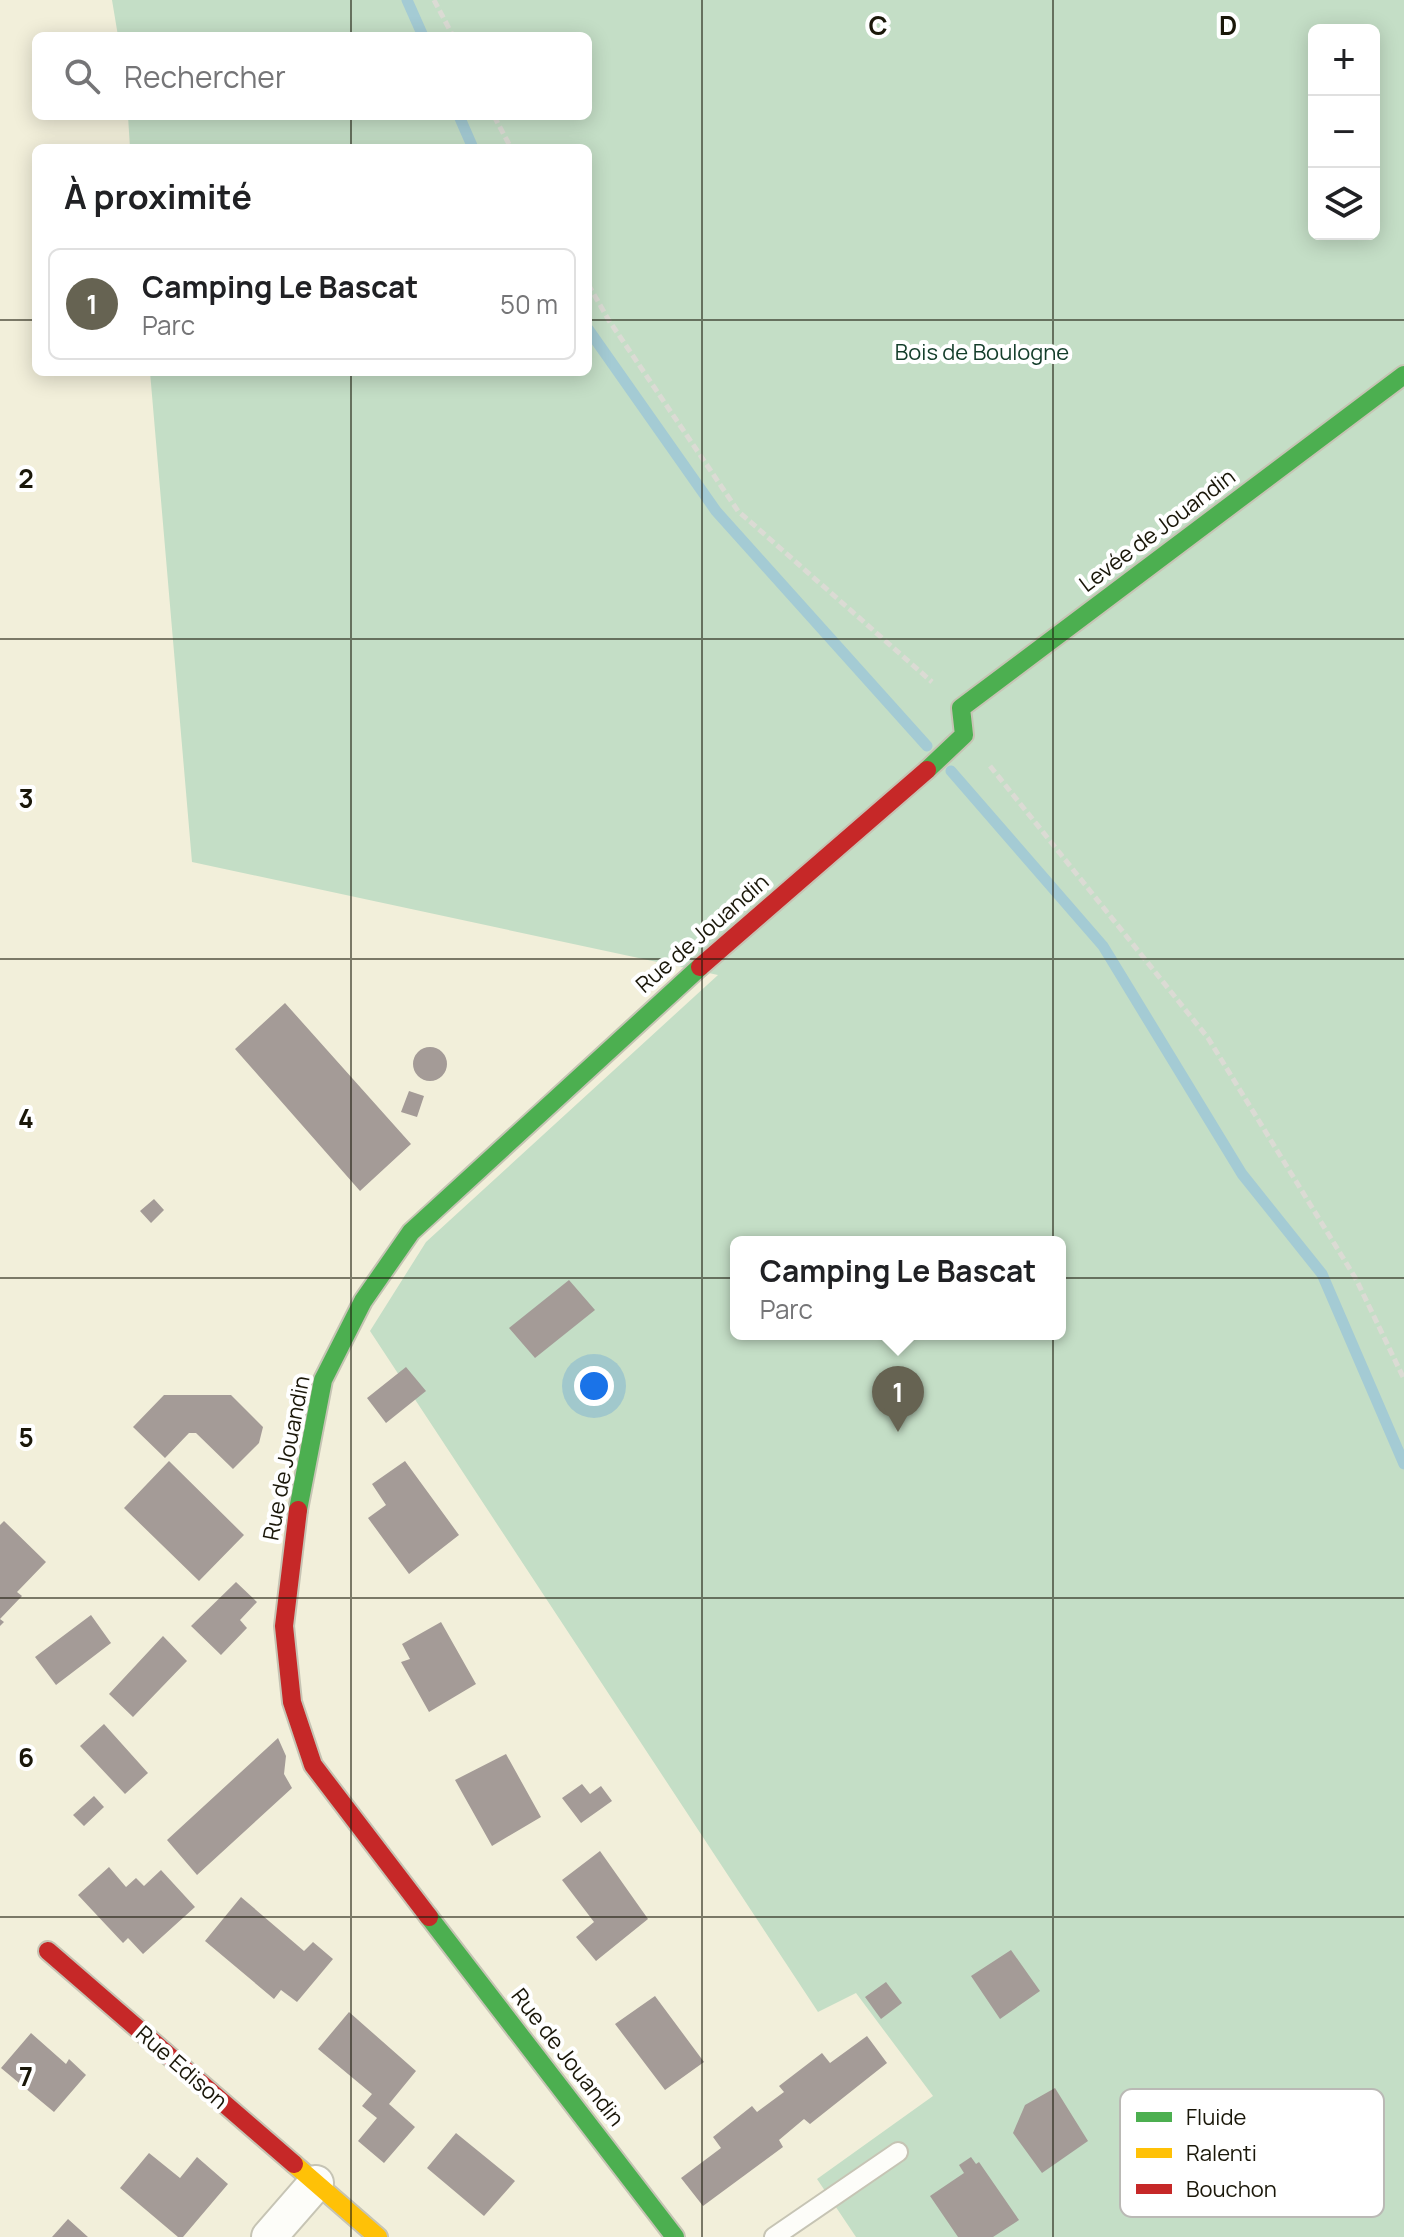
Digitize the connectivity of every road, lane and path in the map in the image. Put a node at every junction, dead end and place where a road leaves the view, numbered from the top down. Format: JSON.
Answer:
{"nodes":[{"id":1,"x":434,"y":0,"type":"edge"},
{"id":2,"x":451,"y":32,"type":"edge"},
{"id":3,"x":496,"y":120,"type":"edge"},
{"id":4,"x":509,"y":144,"type":"edge"},
{"id":5,"x":592,"y":290,"type":"edge"},
{"id":6,"x":1404,"y":375,"type":"edge"},
{"id":7,"x":961,"y":708,"type":"junction"},
{"id":8,"x":964,"y":735,"type":"junction"},
{"id":9,"x":1404,"y":1379,"type":"edge"},
{"id":10,"x":48,"y":1951,"type":"dead end"},
{"id":11,"x":898,"y":2152,"type":"dead end"},
{"id":12,"x":316,"y":2183,"type":"junction"},
{"id":13,"x":269,"y":2237,"type":"edge"},
{"id":14,"x":378,"y":2237,"type":"edge"},
{"id":15,"x":675,"y":2237,"type":"edge"},
{"id":16,"x":774,"y":2237,"type":"edge"}],
"edges":[{"from":1,"to":2,"type":"path"},
{"from":3,"to":4,"type":"path"},
{"from":5,"to":7,"type":"path"},
{"from":6,"to":7,"type":"street","name":"Levée de Jouandin"},
{"from":7,"to":8,"type":"street"},
{"from":8,"to":9,"type":"path"},
{"from":8,"to":15,"type":"street","name":"Rue de Jouandin"},
{"from":10,"to":12,"type":"street","name":"Rue Edison"},
{"from":11,"to":16,"type":"lane"},
{"from":12,"to":13,"type":"street"},
{"from":12,"to":14,"type":"street","name":"Rue Edison"}]}
